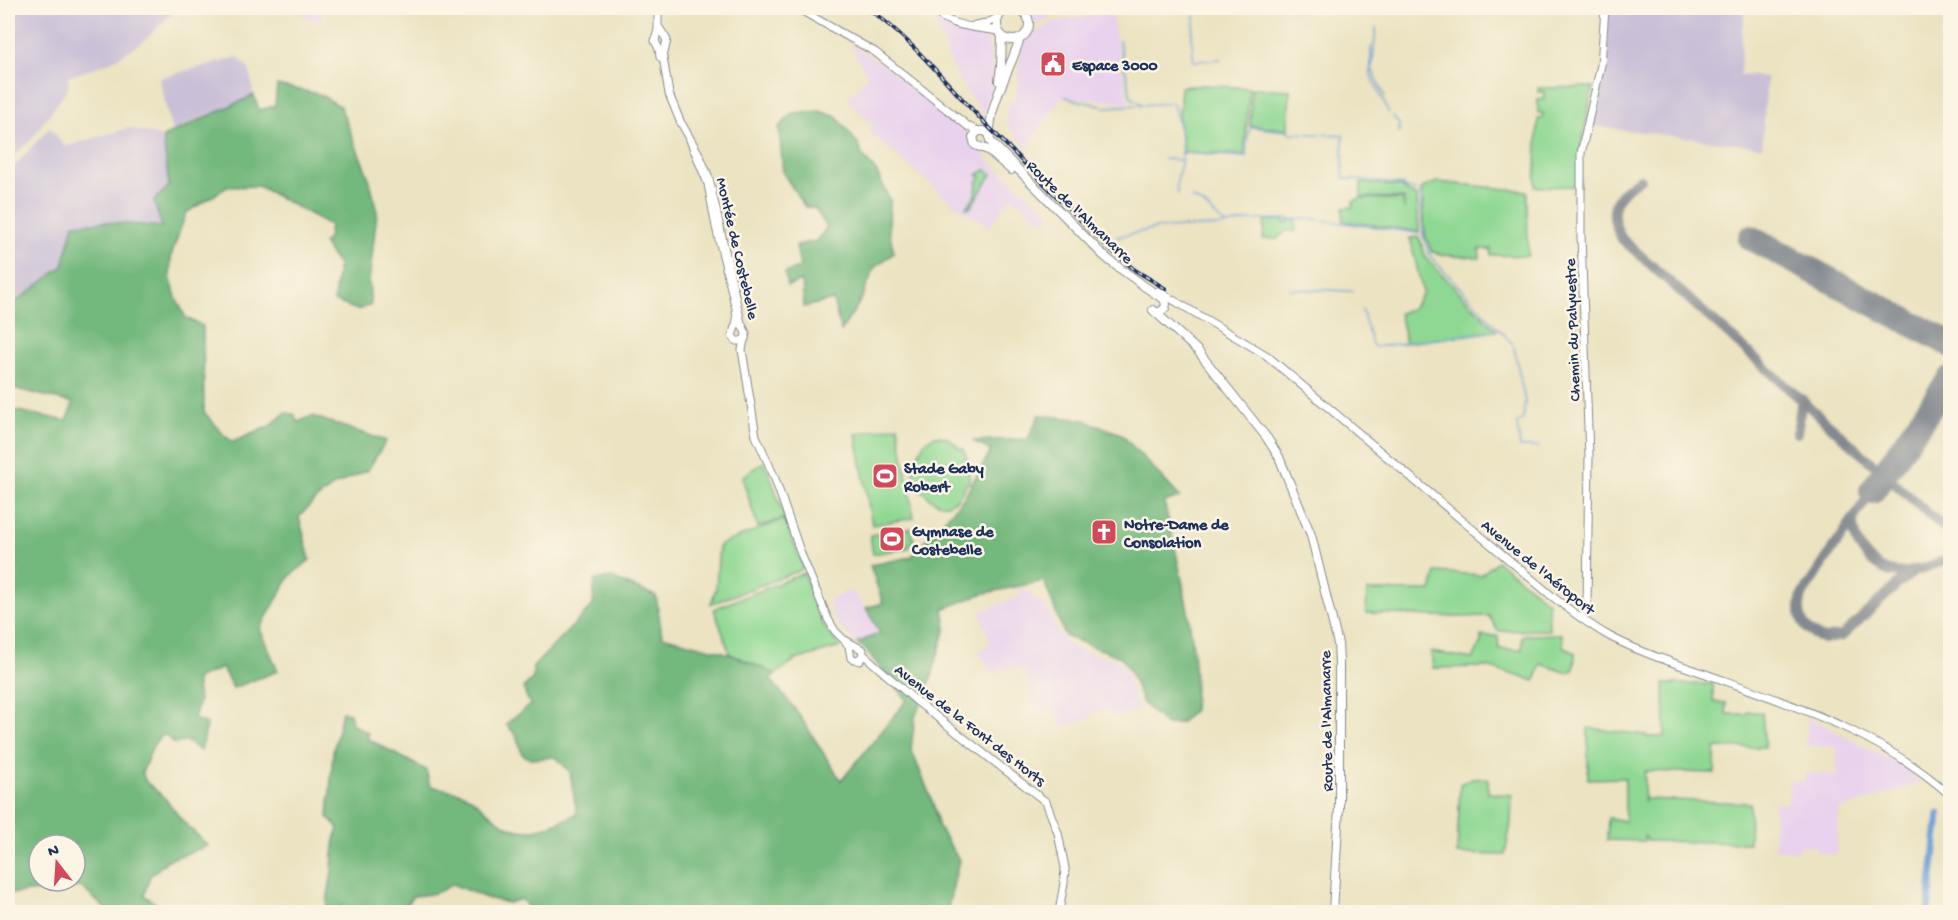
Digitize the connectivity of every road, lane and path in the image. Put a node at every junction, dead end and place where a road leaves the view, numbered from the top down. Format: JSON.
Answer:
{"nodes":[{"id":1,"x":658,"y":8,"type":"edge"},
{"id":2,"x":797,"y":8,"type":"edge"},
{"id":3,"x":930,"y":8,"type":"edge"},
{"id":4,"x":935,"y":8,"type":"edge"},
{"id":5,"x":1013,"y":8,"type":"edge"},
{"id":6,"x":1603,"y":8,"type":"edge"},
{"id":7,"x":1001,"y":13,"type":"edge"},
{"id":8,"x":1000,"y":34,"type":"junction"},
{"id":9,"x":1020,"y":38,"type":"junction"},
{"id":10,"x":983,"y":136,"type":"junction"},
{"id":11,"x":690,"y":140,"type":"junction"},
{"id":12,"x":1135,"y":279,"type":"junction"},
{"id":13,"x":1161,"y":303,"type":"junction"},
{"id":14,"x":1180,"y":304,"type":"junction"},
{"id":15,"x":1170,"y":327,"type":"junction"},
{"id":16,"x":734,"y":330,"type":"junction"},
{"id":17,"x":744,"y":330,"type":"junction"},
{"id":18,"x":740,"y":340,"type":"junction"},
{"id":19,"x":1583,"y":619,"type":"junction"},
{"id":20,"x":853,"y":648,"type":"junction"},
{"id":21,"x":863,"y":654,"type":"junction"},
{"id":22,"x":857,"y":660,"type":"junction"},
{"id":23,"x":874,"y":664,"type":"junction"},
{"id":24,"x":1950,"y":795,"type":"edge"},
{"id":25,"x":1059,"y":912,"type":"edge"},
{"id":26,"x":1333,"y":912,"type":"edge"}],
"edges":[{"from":1,"to":11,"type":"main road","name":"Montée de Costebelle"},
{"from":2,"to":10,"type":"main road"},
{"from":3,"to":8,"type":"main road"},
{"from":4,"to":7,"type":"main road"},
{"from":5,"to":7,"type":"main road"},
{"from":5,"to":9,"type":"main road"},
{"from":6,"to":19,"type":"main road","name":"Chemin du Palyvestre"},
{"from":7,"to":8,"type":"main road"},
{"from":8,"to":9,"type":"main road"},
{"from":8,"to":10,"type":"main road"},
{"from":9,"to":10,"type":"main road"},
{"from":10,"to":12,"type":"main road","name":"Route de l'Almanarre"},
{"from":10,"to":13,"type":"main road","name":"Route de l'Almanarre"},
{"from":11,"to":16,"type":"main road","name":"Montée de Costebelle"},
{"from":11,"to":17,"type":"main road","name":"Montée de Costebelle"},
{"from":12,"to":13,"type":"main road","name":"Route de l'Almanarre"},
{"from":12,"to":14,"type":"main road","name":"Avenue de l'Aéroport"},
{"from":13,"to":14,"type":"main road"},
{"from":13,"to":15,"type":"main road","name":"Route de l'Almanarre"},
{"from":13,"to":15,"type":"main road","name":"Route de l'Almanarre"},
{"from":14,"to":19,"type":"main road","name":"Avenue de l'Aéroport"},
{"from":15,"to":26,"type":"main road","name":"Route de l'Almanarre"},
{"from":16,"to":17,"type":"main road"},
{"from":16,"to":18,"type":"main road"},
{"from":17,"to":18,"type":"main road"},
{"from":18,"to":20,"type":"main road"},
{"from":19,"to":24,"type":"main road","name":"Avenue de l'Aéroport"},
{"from":20,"to":21,"type":"main road","name":"Avenue de la Font des Horts"},
{"from":20,"to":22,"type":"main road"},
{"from":21,"to":22,"type":"main road"},
{"from":21,"to":23,"type":"main road","name":"Avenue de la Font des Horts"},
{"from":22,"to":23,"type":"main road","name":"Avenue de la Font des Horts"},
{"from":23,"to":25,"type":"main road","name":"Avenue de la Font des Horts"}]}
